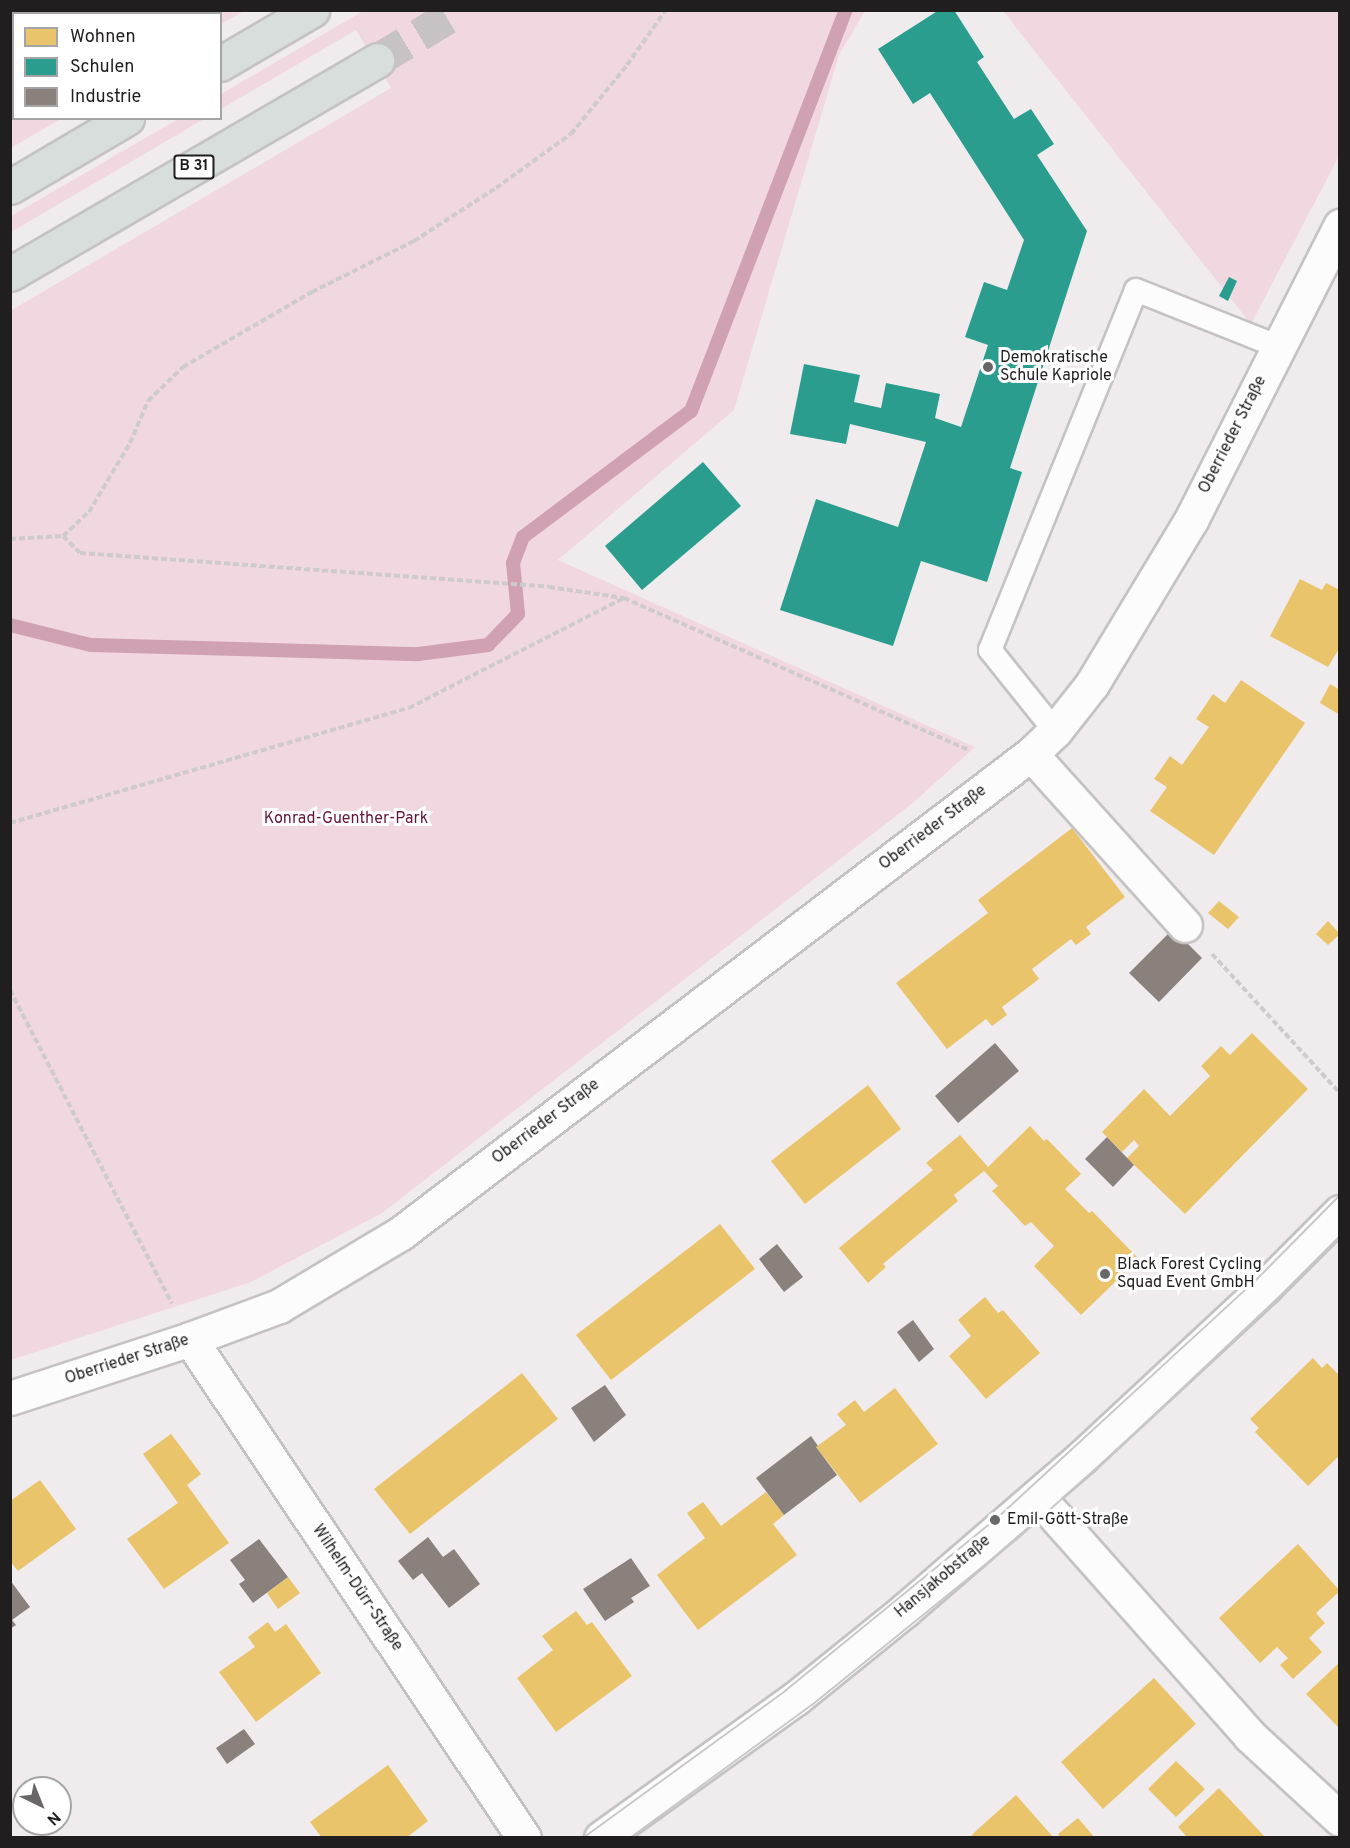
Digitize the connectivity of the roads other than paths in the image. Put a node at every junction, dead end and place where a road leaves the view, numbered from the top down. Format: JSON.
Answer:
{"nodes":[{"id":1,"x":312,"y":10,"type":"edge"},
{"id":2,"x":377,"y":60,"type":"tunnel mouth"},
{"id":3,"x":222,"y":63,"type":"edge"},
{"id":4,"x":124,"y":120,"type":"edge"},
{"id":5,"x":10,"y":187,"type":"edge"},
{"id":6,"x":1340,"y":226,"type":"edge"},
{"id":7,"x":10,"y":274,"type":"edge"},
{"id":8,"x":1277,"y":346,"type":"junction"},
{"id":9,"x":1055,"y":731,"type":"junction"},
{"id":10,"x":1031,"y":754,"type":"junction"},
{"id":11,"x":1185,"y":925,"type":"road end"},
{"id":12,"x":1340,"y":1212,"type":"edge"},
{"id":13,"x":190,"y":1339,"type":"junction"},
{"id":14,"x":10,"y":1398,"type":"edge"},
{"id":15,"x":1038,"y":1497,"type":"junction"},
{"id":16,"x":1340,"y":1819,"type":"edge"},
{"id":17,"x":524,"y":1838,"type":"edge"},
{"id":18,"x":602,"y":1838,"type":"edge"}],
"edges":[{"from":1,"to":3,"type":"highway"},
{"from":2,"to":7,"type":"highway","number":"B 31"},
{"from":4,"to":5,"type":"highway"},
{"from":6,"to":8,"type":"street","name":"Oberrieder Straße"},
{"from":8,"to":9,"type":"street","name":"Oberrieder Straße"},
{"from":8,"to":9,"type":"lane"},
{"from":9,"to":10,"type":"street","name":"Oberrieder Straße"},
{"from":10,"to":11,"type":"street"},
{"from":10,"to":13,"type":"street","name":"Oberrieder Straße"},
{"from":12,"to":15,"type":"street","name":"Hansjakobstraße"},
{"from":13,"to":14,"type":"street","name":"Oberrieder Straße"},
{"from":13,"to":17,"type":"street","name":"Wilhelm-Dürr-Straße"},
{"from":15,"to":16,"type":"street"},
{"from":15,"to":18,"type":"street","name":"Hansjakobstraße"}]}
